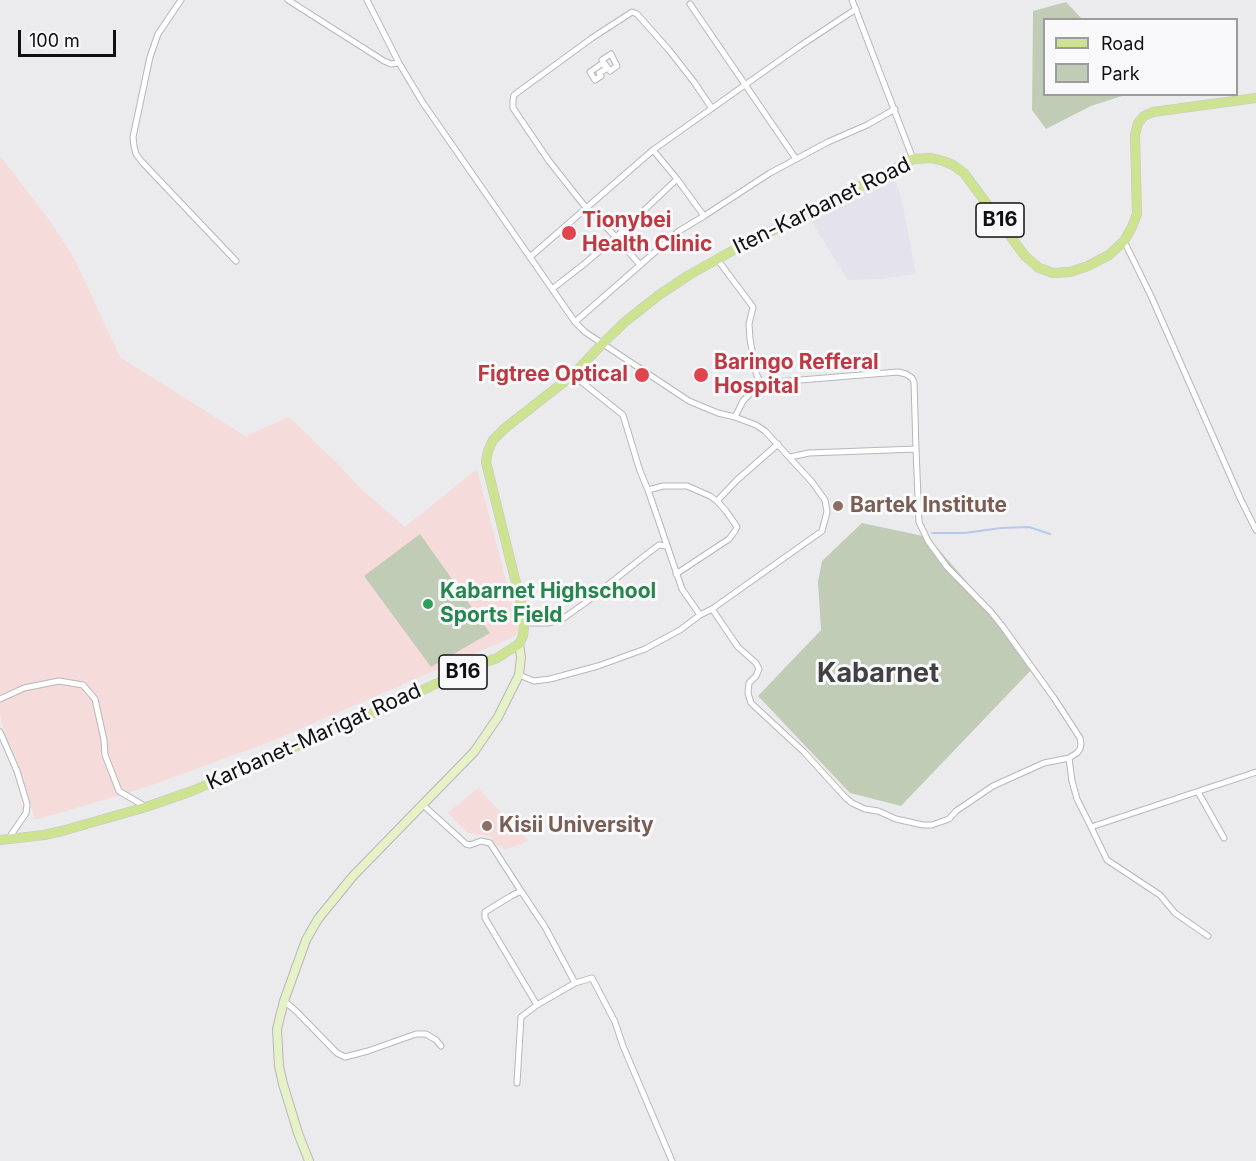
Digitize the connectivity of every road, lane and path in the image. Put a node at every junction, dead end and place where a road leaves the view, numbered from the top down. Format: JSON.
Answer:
{"nodes":[{"id":1,"x":181,"y":0,"type":"edge"},
{"id":2,"x":288,"y":0,"type":"edge"},
{"id":3,"x":367,"y":0,"type":"edge"},
{"id":4,"x":852,"y":0,"type":"edge"},
{"id":5,"x":690,"y":4,"type":"dead end"},
{"id":6,"x":856,"y":9,"type":"junction"},
{"id":7,"x":399,"y":63,"type":"junction"},
{"id":8,"x":746,"y":85,"type":"junction"},
{"id":9,"x":1256,"y":98,"type":"edge"},
{"id":10,"x":711,"y":107,"type":"junction"},
{"id":11,"x":895,"y":109,"type":"junction"},
{"id":12,"x":653,"y":150,"type":"junction"},
{"id":13,"x":796,"y":159,"type":"junction"},
{"id":14,"x":913,"y":159,"type":"junction"},
{"id":15,"x":677,"y":179,"type":"junction"},
{"id":16,"x":587,"y":207,"type":"junction"},
{"id":17,"x":704,"y":216,"type":"junction"},
{"id":18,"x":616,"y":237,"type":"junction"},
{"id":19,"x":1124,"y":241,"type":"junction"},
{"id":20,"x":530,"y":257,"type":"junction"},
{"id":21,"x":717,"y":259,"type":"junction"},
{"id":22,"x":236,"y":261,"type":"dead end"},
{"id":23,"x":640,"y":265,"type":"junction"},
{"id":24,"x":552,"y":288,"type":"junction"},
{"id":25,"x":575,"y":322,"type":"junction"},
{"id":26,"x":603,"y":343,"type":"junction"},
{"id":27,"x":573,"y":375,"type":"junction"},
{"id":28,"x":761,"y":384,"type":"junction"},
{"id":29,"x":735,"y":417,"type":"junction"},
{"id":30,"x":778,"y":444,"type":"junction"},
{"id":31,"x":916,"y":449,"type":"junction"},
{"id":32,"x":790,"y":457,"type":"junction"},
{"id":33,"x":648,"y":490,"type":"junction"},
{"id":34,"x":717,"y":501,"type":"junction"},
{"id":35,"x":1256,"y":530,"type":"edge"},
{"id":36,"x":667,"y":546,"type":"junction"},
{"id":37,"x":676,"y":574,"type":"junction"},
{"id":38,"x":712,"y":609,"type":"junction"},
{"id":39,"x":700,"y":615,"type":"junction"},
{"id":40,"x":524,"y":623,"type":"junction"},
{"id":41,"x":519,"y":644,"type":"junction"},
{"id":42,"x":519,"y":675,"type":"junction"},
{"id":43,"x":0,"y":699,"type":"edge"},
{"id":44,"x":0,"y":732,"type":"edge"},
{"id":45,"x":1069,"y":758,"type":"junction"},
{"id":46,"x":1256,"y":772,"type":"edge"},
{"id":47,"x":1198,"y":792,"type":"junction"},
{"id":48,"x":422,"y":804,"type":"junction"},
{"id":49,"x":146,"y":807,"type":"junction"},
{"id":50,"x":1091,"y":827,"type":"junction"},
{"id":51,"x":1224,"y":838,"type":"dead end"},
{"id":52,"x":4,"y":840,"type":"edge"},
{"id":53,"x":521,"y":891,"type":"junction"},
{"id":54,"x":1208,"y":936,"type":"dead end"},
{"id":55,"x":575,"y":983,"type":"junction"},
{"id":56,"x":284,"y":1000,"type":"junction"},
{"id":57,"x":537,"y":1005,"type":"junction"},
{"id":58,"x":441,"y":1046,"type":"dead end"},
{"id":59,"x":517,"y":1083,"type":"dead end"},
{"id":60,"x":309,"y":1161,"type":"edge"},
{"id":61,"x":672,"y":1161,"type":"edge"}],
"edges":[{"from":1,"to":22,"type":"street"},
{"from":2,"to":7,"type":"street"},
{"from":3,"to":7,"type":"street"},
{"from":4,"to":6,"type":"street"},
{"from":5,"to":8,"type":"street"},
{"from":6,"to":8,"type":"street"},
{"from":6,"to":11,"type":"street"},
{"from":7,"to":20,"type":"street"},
{"from":8,"to":10,"type":"street"},
{"from":8,"to":13,"type":"street"},
{"from":9,"to":19,"type":"main road","name":"Iten-Karbanet Road","number":"B16"},
{"from":10,"to":12,"type":"street"},
{"from":10,"to":16,"type":"street"},
{"from":11,"to":13,"type":"street"},
{"from":11,"to":14,"type":"street"},
{"from":12,"to":15,"type":"street"},
{"from":12,"to":16,"type":"street"},
{"from":13,"to":17,"type":"street"},
{"from":14,"to":19,"type":"main road","name":"Iten-Karbanet Road","number":"B16"},
{"from":14,"to":21,"type":"main road","name":"Iten-Karbanet Road"},
{"from":15,"to":17,"type":"street"},
{"from":15,"to":18,"type":"street"},
{"from":16,"to":18,"type":"street"},
{"from":16,"to":20,"type":"street"},
{"from":17,"to":23,"type":"street"},
{"from":18,"to":23,"type":"street"},
{"from":18,"to":24,"type":"street"},
{"from":19,"to":35,"type":"street"},
{"from":20,"to":24,"type":"street"},
{"from":21,"to":26,"type":"main road","name":"Iten-Karbanet Road"},
{"from":21,"to":28,"type":"street"},
{"from":23,"to":25,"type":"street"},
{"from":24,"to":25,"type":"street"},
{"from":25,"to":26,"type":"street"},
{"from":26,"to":27,"type":"main road"},
{"from":26,"to":29,"type":"street"},
{"from":27,"to":33,"type":"street"},
{"from":27,"to":40,"type":"main road"},
{"from":28,"to":29,"type":"street"},
{"from":28,"to":31,"type":"street"},
{"from":29,"to":30,"type":"street"},
{"from":30,"to":32,"type":"street"},
{"from":30,"to":34,"type":"street"},
{"from":31,"to":32,"type":"street"},
{"from":31,"to":45,"type":"street"},
{"from":32,"to":38,"type":"street"},
{"from":33,"to":34,"type":"street"},
{"from":33,"to":36,"type":"street"},
{"from":34,"to":37,"type":"street"},
{"from":36,"to":37,"type":"street"},
{"from":36,"to":40,"type":"street"},
{"from":37,"to":39,"type":"street"},
{"from":38,"to":39,"type":"street"},
{"from":38,"to":45,"type":"street"},
{"from":39,"to":42,"type":"street"},
{"from":40,"to":41,"type":"main road"},
{"from":41,"to":42,"type":"main road"},
{"from":41,"to":49,"type":"main road","name":"Karbanet-Marigat Road","number":"B16"},
{"from":42,"to":48,"type":"main road"},
{"from":43,"to":49,"type":"street"},
{"from":44,"to":52,"type":"street"},
{"from":45,"to":50,"type":"street"},
{"from":46,"to":47,"type":"street"},
{"from":47,"to":50,"type":"street"},
{"from":47,"to":51,"type":"street"},
{"from":48,"to":53,"type":"street"},
{"from":48,"to":56,"type":"main road"},
{"from":49,"to":52,"type":"main road","name":"Karbanet-Marigat Road","number":"B16"},
{"from":50,"to":54,"type":"street"},
{"from":53,"to":55,"type":"street"},
{"from":53,"to":57,"type":"street"},
{"from":55,"to":57,"type":"street"},
{"from":55,"to":61,"type":"street"},
{"from":56,"to":58,"type":"street"},
{"from":56,"to":60,"type":"main road"},
{"from":57,"to":59,"type":"street"}]}
